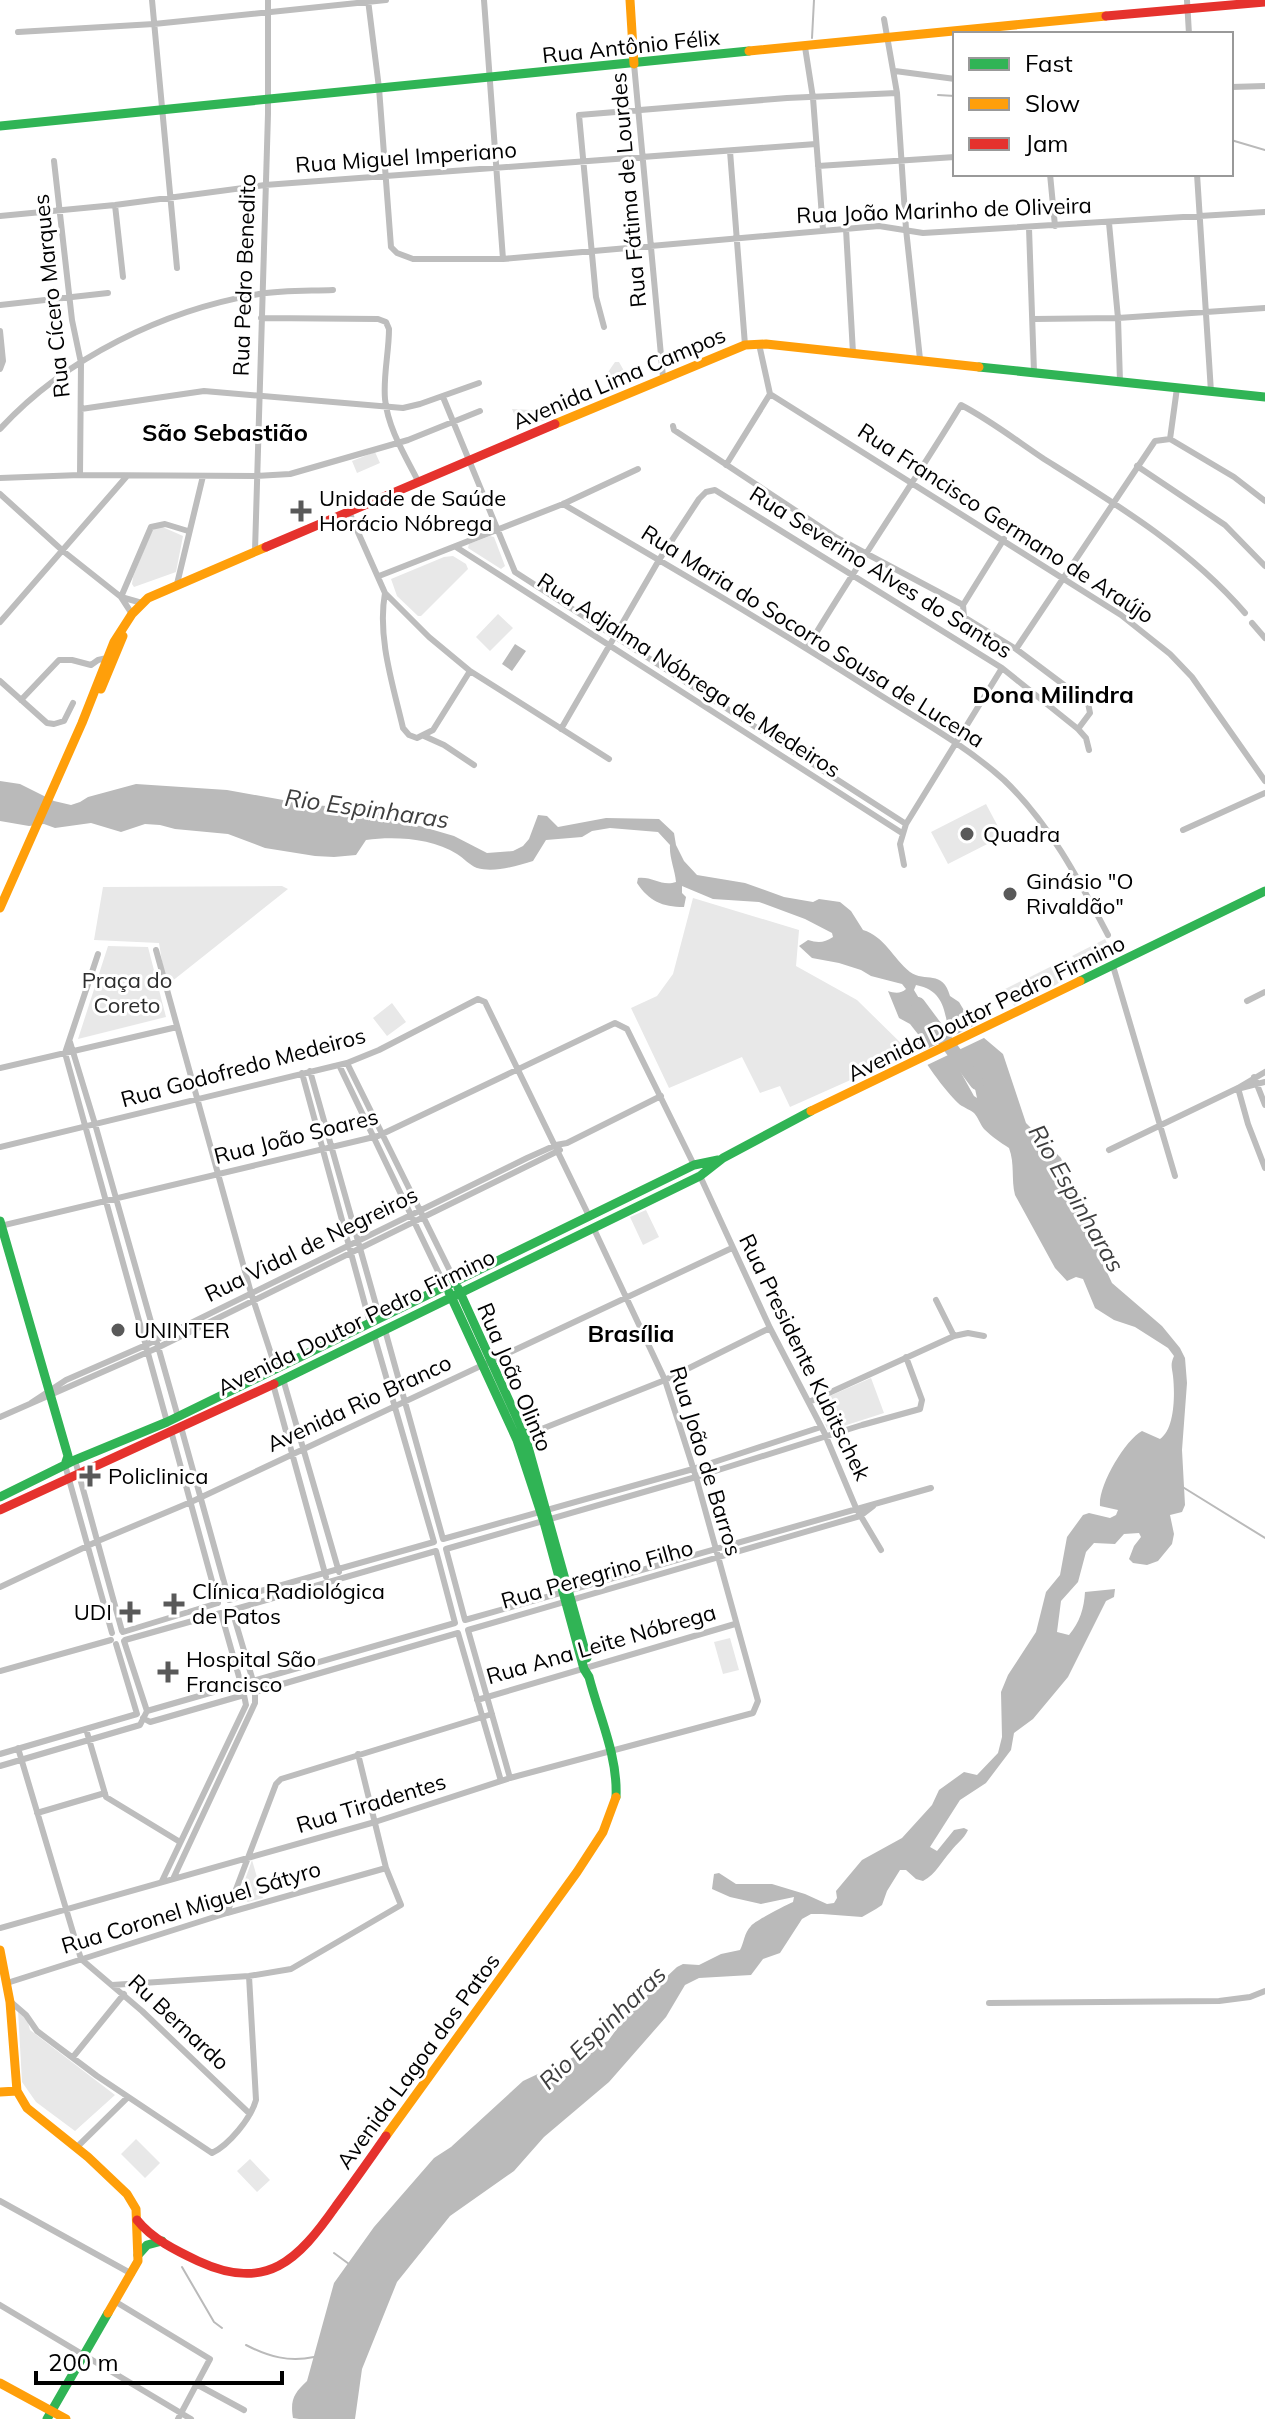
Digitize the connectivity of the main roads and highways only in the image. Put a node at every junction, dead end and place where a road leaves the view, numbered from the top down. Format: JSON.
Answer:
{"nodes":[{"id":1,"x":630,"y":0,"type":"edge"},
{"id":2,"x":1265,"y":2,"type":"edge"},
{"id":3,"x":1187,"y":4,"type":"edge"},
{"id":4,"x":634,"y":64,"type":"junction"},
{"id":5,"x":0,"y":126,"type":"edge"},
{"id":6,"x":1265,"y":397,"type":"edge"},
{"id":7,"x":125,"y":625,"type":"junction"},
{"id":8,"x":104,"y":672,"type":"junction"},
{"id":9,"x":1265,"y":891,"type":"edge"},
{"id":10,"x":2,"y":905,"type":"edge"},
{"id":11,"x":0,"y":917,"type":"edge"},
{"id":12,"x":723,"y":1158,"type":"junction"},
{"id":13,"x":0,"y":1224,"type":"edge"},
{"id":14,"x":452,"y":1288,"type":"junction"},
{"id":15,"x":179,"y":1422,"type":"junction"},
{"id":16,"x":169,"y":1426,"type":"junction"},
{"id":17,"x":69,"y":1461,"type":"junction"},
{"id":18,"x":0,"y":1497,"type":"edge"},
{"id":19,"x":0,"y":1510,"type":"edge"},
{"id":20,"x":609,"y":1753,"type":"joint"},
{"id":21,"x":0,"y":1950,"type":"edge"},
{"id":22,"x":17,"y":2091,"type":"junction"},
{"id":23,"x":0,"y":2092,"type":"edge"},
{"id":24,"x":137,"y":2220,"type":"junction"},
{"id":25,"x":149,"y":2234,"type":"junction"},
{"id":26,"x":162,"y":2241,"type":"junction"},
{"id":27,"x":138,"y":2242,"type":"junction"},
{"id":28,"x":138,"y":2255,"type":"junction"},
{"id":29,"x":0,"y":2383,"type":"edge"},
{"id":30,"x":49,"y":2415,"type":"edge"},
{"id":31,"x":66,"y":2419,"type":"edge"}],
"edges":[{"from":1,"to":4,"type":"main road","name":"Rua Fátima de Lourdes"},
{"from":2,"to":3,"type":"main road","name":"Rua Antônio Félix"},
{"from":3,"to":4,"type":"main road","name":"Rua Antônio Félix"},
{"from":4,"to":5,"type":"main road","name":"Rua Antônio Félix"},
{"from":6,"to":7,"type":"main road","name":"Avenida Lima Campos"},
{"from":7,"to":8,"type":"main road","name":"Avenida Lima Campos"},
{"from":7,"to":8,"type":"main road","name":"Avenida Lima Campos"},
{"from":8,"to":10,"type":"main road","name":"Avenida Lima Campos"},
{"from":9,"to":12,"type":"main road","name":"Avenida Doutor Pedro Firmino"},
{"from":10,"to":11,"type":"main road","name":"Avenida Lima Campos"},
{"from":12,"to":14,"type":"main road","name":"Avenida Doutor Pedro Firmino"},
{"from":12,"to":14,"type":"main road","name":"Avenida Doutor Pedro Firmino"},
{"from":13,"to":17,"type":"main road"},
{"from":14,"to":15,"type":"main road","name":"Avenida Doutor Pedro Firmino"},
{"from":14,"to":15,"type":"main road","name":"Avenida Doutor Pedro Firmino"},
{"from":14,"to":20,"type":"main road","name":"Rua João Olinto"},
{"from":15,"to":16,"type":"main road","name":"Avenida Doutor Pedro Firmino"},
{"from":16,"to":17,"type":"main road","name":"Avenida Doutor Pedro Firmino"},
{"from":16,"to":19,"type":"main road","name":"Avenida Doutor Pedro Firmino"},
{"from":17,"to":18,"type":"main road","name":"Avenida Doutor Pedro Firmino"},
{"from":20,"to":26,"type":"main road","name":"Avenida Lagoa dos Patos"},
{"from":21,"to":22,"type":"main road"},
{"from":22,"to":23,"type":"main road"},
{"from":22,"to":24,"type":"main road","name":"Avenida Lagoa dos Patos"},
{"from":24,"to":25,"type":"main road","name":"Avenida Lagoa dos Patos"},
{"from":24,"to":27,"type":"main road"},
{"from":25,"to":26,"type":"main road","name":"Avenida Lagoa dos Patos"},
{"from":25,"to":27,"type":"main road"},
{"from":26,"to":28,"type":"main road"},
{"from":27,"to":28,"type":"main road"},
{"from":28,"to":30,"type":"main road"},
{"from":29,"to":30,"type":"main road"},
{"from":30,"to":31,"type":"main road"}]}
